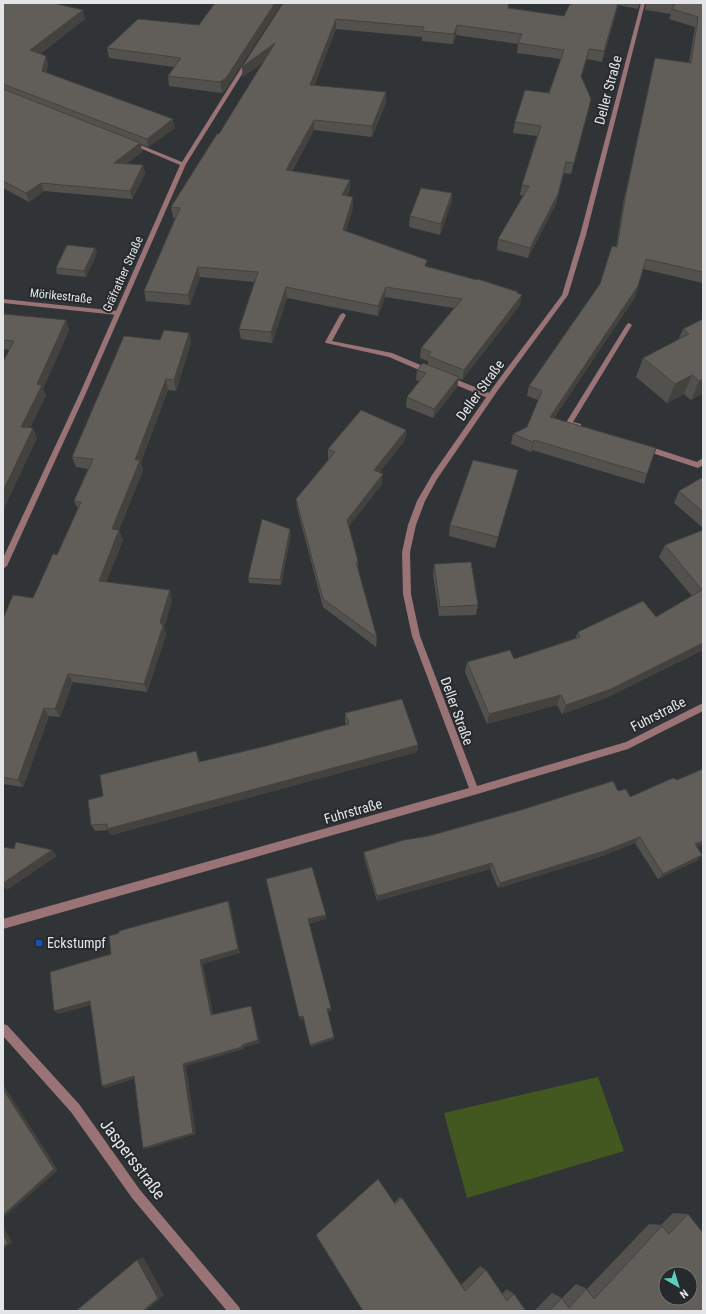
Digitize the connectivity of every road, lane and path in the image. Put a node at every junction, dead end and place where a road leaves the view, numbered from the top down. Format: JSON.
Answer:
{"nodes":[{"id":1,"x":643,"y":3,"type":"edge"},
{"id":2,"x":252,"y":55,"type":"edge"},
{"id":3,"x":126,"y":141,"type":"edge"},
{"id":4,"x":183,"y":164,"type":"junction"},
{"id":5,"x":3,"y":301,"type":"edge"},
{"id":6,"x":117,"y":313,"type":"junction"},
{"id":7,"x":343,"y":315,"type":"dead end"},
{"id":8,"x":629,"y":326,"type":"dead end"},
{"id":9,"x":433,"y":372,"type":"edge"},
{"id":10,"x":440,"y":375,"type":"edge"},
{"id":11,"x":490,"y":396,"type":"junction"},
{"id":12,"x":584,"y":428,"type":"edge"},
{"id":13,"x":637,"y":445,"type":"edge"},
{"id":14,"x":703,"y":461,"type":"edge"},
{"id":15,"x":3,"y":566,"type":"edge"},
{"id":16,"x":703,"y":707,"type":"edge"},
{"id":17,"x":474,"y":791,"type":"junction"},
{"id":18,"x":3,"y":924,"type":"edge"},
{"id":19,"x":3,"y":1029,"type":"edge"},
{"id":20,"x":235,"y":1311,"type":"edge"}],
"edges":[{"from":1,"to":11,"type":"street","name":"Deller Straße"},
{"from":2,"to":4,"type":"street","name":"Gräfrather Straße"},
{"from":3,"to":4,"type":"street"},
{"from":4,"to":6,"type":"street","name":"Gräfrather Straße"},
{"from":5,"to":6,"type":"street","name":"Mörikestraße"},
{"from":6,"to":15,"type":"street","name":"Gräfrather Straße"},
{"from":7,"to":9,"type":"street"},
{"from":8,"to":12,"type":"street"},
{"from":10,"to":11,"type":"street"},
{"from":11,"to":17,"type":"street","name":"Deller Straße"},
{"from":13,"to":14,"type":"street"},
{"from":16,"to":17,"type":"street","name":"Fuhrstraße"},
{"from":17,"to":18,"type":"street","name":"Fuhrstraße"},
{"from":19,"to":20,"type":"street","name":"Jaspersstraße"}]}
